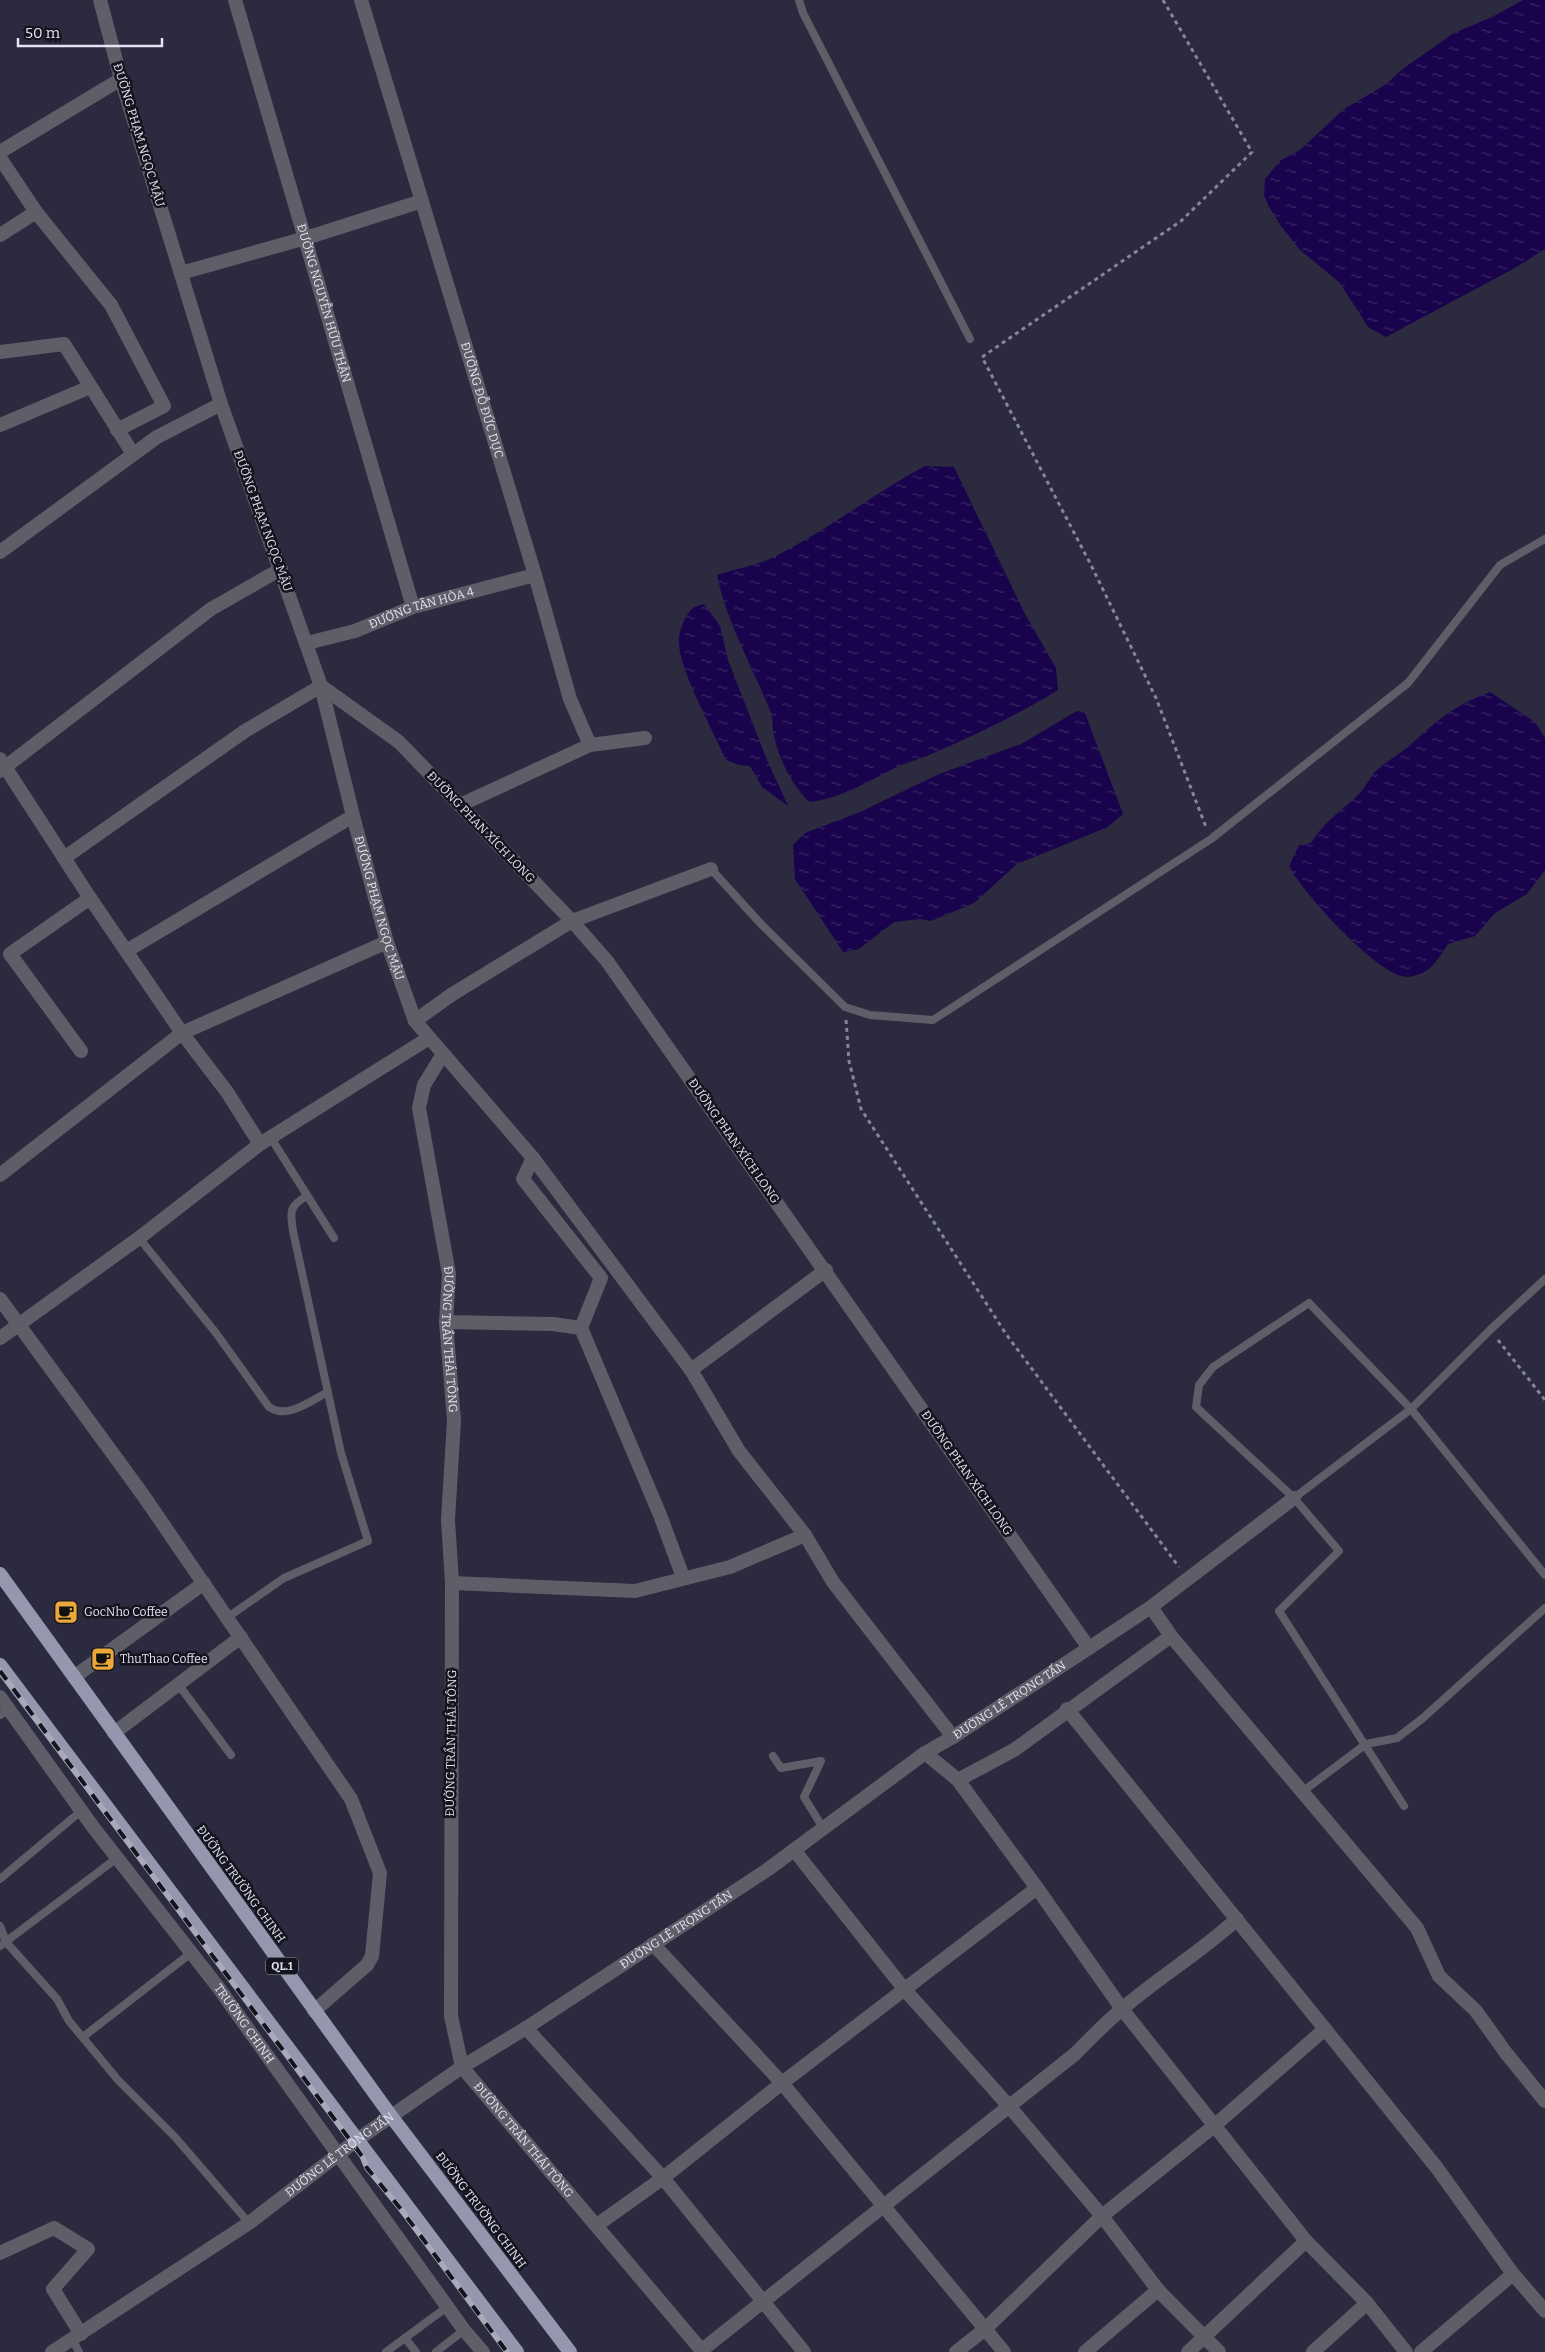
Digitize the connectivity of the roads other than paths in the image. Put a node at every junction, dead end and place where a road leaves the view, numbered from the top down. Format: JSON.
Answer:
{"nodes":[{"id":1,"x":100,"y":0,"type":"edge"},
{"id":2,"x":235,"y":0,"type":"edge"},
{"id":3,"x":361,"y":0,"type":"edge"},
{"id":4,"x":799,"y":0,"type":"edge"},
{"id":5,"x":121,"y":79,"type":"junction"},
{"id":6,"x":0,"y":152,"type":"edge"},
{"id":7,"x":0,"y":158,"type":"edge"},
{"id":8,"x":422,"y":201,"type":"junction"},
{"id":9,"x":36,"y":212,"type":"junction"},
{"id":10,"x":0,"y":235,"type":"edge"},
{"id":11,"x":306,"y":238,"type":"junction"},
{"id":12,"x":181,"y":273,"type":"junction"},
{"id":13,"x":970,"y":339,"type":"dead end"},
{"id":14,"x":0,"y":352,"type":"edge"},
{"id":15,"x":90,"y":386,"type":"junction"},
{"id":16,"x":221,"y":404,"type":"junction"},
{"id":17,"x":0,"y":426,"type":"edge"},
{"id":18,"x":117,"y":430,"type":"junction"},
{"id":19,"x":133,"y":454,"type":"junction"},
{"id":20,"x":1545,"y":538,"type":"edge"},
{"id":21,"x":0,"y":552,"type":"edge"},
{"id":22,"x":281,"y":569,"type":"junction"},
{"id":23,"x":535,"y":575,"type":"junction"},
{"id":24,"x":413,"y":607,"type":"junction"},
{"id":25,"x":307,"y":643,"type":"junction"},
{"id":26,"x":321,"y":686,"type":"junction"},
{"id":27,"x":645,"y":738,"type":"dead end"},
{"id":28,"x":590,"y":745,"type":"junction"},
{"id":29,"x":2,"y":765,"type":"edge"},
{"id":30,"x":460,"y":805,"type":"junction"},
{"id":31,"x":353,"y":816,"type":"junction"},
{"id":32,"x":64,"y":858,"type":"junction"},
{"id":33,"x":711,"y":869,"type":"joint"},
{"id":34,"x":90,"y":898,"type":"junction"},
{"id":35,"x":572,"y":920,"type":"junction"},
{"id":36,"x":387,"y":942,"type":"junction"},
{"id":37,"x":128,"y":950,"type":"junction"},
{"id":38,"x":415,"y":1021,"type":"junction"},
{"id":39,"x":182,"y":1033,"type":"junction"},
{"id":40,"x":429,"y":1038,"type":"junction"},
{"id":41,"x":81,"y":1051,"type":"dead end"},
{"id":42,"x":444,"y":1054,"type":"junction"},
{"id":43,"x":266,"y":1141,"type":"junction"},
{"id":44,"x":533,"y":1158,"type":"junction"},
{"id":45,"x":0,"y":1175,"type":"edge"},
{"id":46,"x":307,"y":1196,"type":"junction"},
{"id":47,"x":139,"y":1238,"type":"junction"},
{"id":48,"x":334,"y":1238,"type":"dead end"},
{"id":49,"x":826,"y":1270,"type":"junction"},
{"id":50,"x":1545,"y":1279,"type":"edge"},
{"id":51,"x":0,"y":1300,"type":"edge"},
{"id":52,"x":446,"y":1322,"type":"junction"},
{"id":53,"x":18,"y":1324,"type":"junction"},
{"id":54,"x":582,"y":1328,"type":"junction"},
{"id":55,"x":0,"y":1338,"type":"edge"},
{"id":56,"x":692,"y":1370,"type":"junction"},
{"id":57,"x":328,"y":1392,"type":"junction"},
{"id":58,"x":1412,"y":1410,"type":"junction"},
{"id":59,"x":1294,"y":1498,"type":"junction"},
{"id":60,"x":805,"y":1535,"type":"junction"},
{"id":61,"x":0,"y":1574,"type":"edge"},
{"id":62,"x":1545,"y":1575,"type":"edge"},
{"id":63,"x":683,"y":1577,"type":"junction"},
{"id":64,"x":204,"y":1582,"type":"junction"},
{"id":65,"x":452,"y":1583,"type":"junction"},
{"id":66,"x":1150,"y":1607,"type":"junction"},
{"id":67,"x":1545,"y":1608,"type":"edge"},
{"id":68,"x":228,"y":1617,"type":"junction"},
{"id":69,"x":1170,"y":1636,"type":"junction"},
{"id":70,"x":241,"y":1637,"type":"junction"},
{"id":71,"x":1089,"y":1648,"type":"junction"},
{"id":72,"x":0,"y":1665,"type":"edge"},
{"id":73,"x":74,"y":1677,"type":"junction"},
{"id":74,"x":178,"y":1684,"type":"junction"},
{"id":75,"x":0,"y":1697,"type":"edge"},
{"id":76,"x":1067,"y":1709,"type":"junction"},
{"id":77,"x":5,"y":1713,"type":"edge"},
{"id":78,"x":114,"y":1733,"type":"junction"},
{"id":79,"x":953,"y":1737,"type":"junction"},
{"id":80,"x":1366,"y":1744,"type":"junction"},
{"id":81,"x":925,"y":1753,"type":"junction"},
{"id":82,"x":231,"y":1755,"type":"dead end"},
{"id":83,"x":772,"y":1756,"type":"dead end"},
{"id":84,"x":958,"y":1780,"type":"junction"},
{"id":85,"x":1302,"y":1792,"type":"junction"},
{"id":86,"x":1404,"y":1806,"type":"dead end"},
{"id":87,"x":81,"y":1811,"type":"junction"},
{"id":88,"x":823,"y":1828,"type":"junction"},
{"id":89,"x":794,"y":1850,"type":"junction"},
{"id":90,"x":117,"y":1858,"type":"junction"},
{"id":91,"x":0,"y":1879,"type":"edge"},
{"id":92,"x":1037,"y":1888,"type":"junction"},
{"id":93,"x":1237,"y":1919,"type":"junction"},
{"id":94,"x":0,"y":1926,"type":"edge"},
{"id":95,"x":3,"y":1944,"type":"edge"},
{"id":96,"x":653,"y":1944,"type":"junction"},
{"id":97,"x":191,"y":1953,"type":"junction"},
{"id":98,"x":905,"y":1990,"type":"junction"},
{"id":99,"x":1122,"y":2009,"type":"junction"},
{"id":100,"x":314,"y":2011,"type":"junction"},
{"id":101,"x":526,"y":2028,"type":"junction"},
{"id":102,"x":1325,"y":2030,"type":"junction"},
{"id":103,"x":83,"y":2037,"type":"junction"},
{"id":104,"x":462,"y":2066,"type":"junction"},
{"id":105,"x":782,"y":2083,"type":"junction"},
{"id":106,"x":1545,"y":2101,"type":"edge"},
{"id":107,"x":1008,"y":2105,"type":"junction"},
{"id":108,"x":391,"y":2116,"type":"junction"},
{"id":109,"x":1214,"y":2126,"type":"junction"},
{"id":110,"x":357,"y":2140,"type":"junction"},
{"id":111,"x":337,"y":2155,"type":"junction"},
{"id":112,"x":663,"y":2178,"type":"junction"},
{"id":113,"x":883,"y":2206,"type":"junction"},
{"id":114,"x":1102,"y":2216,"type":"junction"},
{"id":115,"x":249,"y":2223,"type":"junction"},
{"id":116,"x":597,"y":2225,"type":"junction"},
{"id":117,"x":1306,"y":2241,"type":"junction"},
{"id":118,"x":0,"y":2253,"type":"edge"},
{"id":119,"x":1513,"y":2274,"type":"junction"},
{"id":120,"x":1158,"y":2290,"type":"junction"},
{"id":121,"x":763,"y":2300,"type":"junction"},
{"id":122,"x":1367,"y":2303,"type":"junction"},
{"id":123,"x":447,"y":2307,"type":"junction"},
{"id":124,"x":1545,"y":2312,"type":"edge"},
{"id":125,"x":464,"y":2330,"type":"junction"},
{"id":126,"x":984,"y":2330,"type":"junction"},
{"id":127,"x":76,"y":2336,"type":"junction"},
{"id":128,"x":1205,"y":2337,"type":"junction"},
{"id":129,"x":405,"y":2338,"type":"junction"},
{"id":130,"x":703,"y":2351,"type":"edge"},
{"id":131,"x":52,"y":2352,"type":"edge"},
{"id":132,"x":79,"y":2352,"type":"edge"},
{"id":133,"x":386,"y":2352,"type":"edge"},
{"id":134,"x":416,"y":2352,"type":"edge"},
{"id":135,"x":436,"y":2352,"type":"edge"},
{"id":136,"x":483,"y":2352,"type":"edge"},
{"id":137,"x":517,"y":2352,"type":"edge"},
{"id":138,"x":570,"y":2352,"type":"edge"},
{"id":139,"x":804,"y":2352,"type":"edge"},
{"id":140,"x":956,"y":2352,"type":"edge"},
{"id":141,"x":1004,"y":2352,"type":"edge"},
{"id":142,"x":1085,"y":2352,"type":"edge"},
{"id":143,"x":1188,"y":2352,"type":"edge"},
{"id":144,"x":1219,"y":2352,"type":"edge"},
{"id":145,"x":1313,"y":2352,"type":"edge"},
{"id":146,"x":1406,"y":2352,"type":"edge"},
{"id":147,"x":1421,"y":2352,"type":"edge"}],
"edges":[{"from":1,"to":5,"type":"street","name":"ĐƯỜNG PHẠM NGỌC MẬU"},
{"from":2,"to":11,"type":"street","name":"ĐƯỜNG NGUYỄN HỮU THẬN"},
{"from":3,"to":8,"type":"street","name":"ĐƯỜNG ĐỖ ĐỨC DỤC"},
{"from":4,"to":13,"type":"lane"},
{"from":5,"to":6,"type":"street"},
{"from":5,"to":12,"type":"street","name":"ĐƯỜNG PHẠM NGỌC MẬU"},
{"from":7,"to":9,"type":"street"},
{"from":8,"to":11,"type":"street"},
{"from":8,"to":23,"type":"street","name":"ĐƯỜNG ĐỖ ĐỨC DỤC"},
{"from":9,"to":10,"type":"street"},
{"from":9,"to":18,"type":"street"},
{"from":11,"to":12,"type":"street"},
{"from":11,"to":24,"type":"street","name":"ĐƯỜNG NGUYỄN HỮU THẬN"},
{"from":12,"to":16,"type":"street","name":"ĐƯỜNG PHẠM NGỌC MẬU"},
{"from":14,"to":15,"type":"street"},
{"from":15,"to":17,"type":"street"},
{"from":15,"to":18,"type":"street"},
{"from":16,"to":19,"type":"street"},
{"from":16,"to":22,"type":"street","name":"ĐƯỜNG PHẠM NGỌC MẬU"},
{"from":18,"to":19,"type":"street"},
{"from":19,"to":21,"type":"street"},
{"from":20,"to":33,"type":"lane"},
{"from":22,"to":25,"type":"street","name":"ĐƯỜNG PHẠM NGỌC MẬU"},
{"from":22,"to":29,"type":"street"},
{"from":23,"to":24,"type":"street","name":"ĐƯỜNG TÂN HÒA 4"},
{"from":23,"to":28,"type":"street","name":"ĐƯỜNG ĐỖ ĐỨC DỤC"},
{"from":24,"to":25,"type":"street","name":"ĐƯỜNG TÂN HÒA 4"},
{"from":25,"to":26,"type":"street","name":"ĐƯỜNG PHẠM NGỌC MẬU"},
{"from":26,"to":30,"type":"street","name":"ĐƯỜNG PHAN XÍCH LONG"},
{"from":26,"to":31,"type":"street","name":"ĐƯỜNG PHẠM NGỌC MẬU"},
{"from":26,"to":32,"type":"street"},
{"from":27,"to":28,"type":"street"},
{"from":28,"to":30,"type":"street"},
{"from":29,"to":32,"type":"street"},
{"from":30,"to":35,"type":"street","name":"ĐƯỜNG PHAN XÍCH LONG"},
{"from":31,"to":36,"type":"street","name":"ĐƯỜNG PHẠM NGỌC MẬU"},
{"from":31,"to":37,"type":"street"},
{"from":32,"to":34,"type":"street"},
{"from":33,"to":35,"type":"street"},
{"from":34,"to":37,"type":"street"},
{"from":34,"to":41,"type":"street"},
{"from":35,"to":38,"type":"street"},
{"from":35,"to":49,"type":"street","name":"ĐƯỜNG PHAN XÍCH LONG"},
{"from":36,"to":38,"type":"street","name":"ĐƯỜNG PHẠM NGỌC MẬU"},
{"from":36,"to":39,"type":"street"},
{"from":37,"to":39,"type":"street"},
{"from":38,"to":40,"type":"street","name":"ĐƯỜNG PHẠM NGỌC MẬU"},
{"from":39,"to":43,"type":"street"},
{"from":39,"to":45,"type":"street"},
{"from":40,"to":42,"type":"street","name":"ĐƯỜNG PHẠM NGỌC MẬU"},
{"from":40,"to":43,"type":"street"},
{"from":42,"to":44,"type":"street","name":"ĐƯỜNG PHẠM NGỌC MẬU"},
{"from":42,"to":52,"type":"street","name":"ĐƯỜNG TRẦN THÁI TÔNG"},
{"from":43,"to":46,"type":"lane"},
{"from":43,"to":47,"type":"street"},
{"from":44,"to":54,"type":"street"},
{"from":44,"to":56,"type":"street","name":"ĐƯỜNG PHẠM NGỌC MẬU"},
{"from":46,"to":48,"type":"lane"},
{"from":46,"to":57,"type":"lane"},
{"from":47,"to":53,"type":"street"},
{"from":47,"to":57,"type":"lane"},
{"from":49,"to":56,"type":"street"},
{"from":49,"to":71,"type":"street","name":"ĐƯỜNG PHAN XÍCH LONG"},
{"from":50,"to":58,"type":"lane"},
{"from":51,"to":53,"type":"street"},
{"from":52,"to":54,"type":"street"},
{"from":52,"to":65,"type":"street","name":"ĐƯỜNG TRẦN THÁI TÔNG"},
{"from":53,"to":55,"type":"street"},
{"from":53,"to":64,"type":"street"},
{"from":54,"to":63,"type":"street"},
{"from":56,"to":60,"type":"street","name":"ĐƯỜNG PHẠM NGỌC MẬU"},
{"from":57,"to":68,"type":"lane"},
{"from":58,"to":59,"type":"lane"},
{"from":58,"to":59,"type":"lane"},
{"from":58,"to":62,"type":"lane"},
{"from":59,"to":66,"type":"street","name":"ĐƯỜNG LÊ TRỌNG TẤN"},
{"from":59,"to":80,"type":"lane"},
{"from":60,"to":63,"type":"street"},
{"from":60,"to":79,"type":"street","name":"ĐƯỜNG PHẠM NGỌC MẬU"},
{"from":61,"to":73,"type":"highway","name":"ĐƯỜNG TRƯỜNG CHINH","number":"QL.1"},
{"from":63,"to":65,"type":"street"},
{"from":64,"to":68,"type":"street"},
{"from":64,"to":73,"type":"street"},
{"from":65,"to":104,"type":"street","name":"ĐƯỜNG TRẦN THÁI TÔNG"},
{"from":66,"to":69,"type":"street"},
{"from":66,"to":71,"type":"street","name":"ĐƯỜNG LÊ TRỌNG TẤN"},
{"from":67,"to":80,"type":"lane"},
{"from":68,"to":70,"type":"street"},
{"from":69,"to":76,"type":"street"},
{"from":69,"to":85,"type":"street"},
{"from":70,"to":74,"type":"street"},
{"from":70,"to":100,"type":"street"},
{"from":71,"to":79,"type":"street","name":"ĐƯỜNG LÊ TRỌNG TẤN"},
{"from":72,"to":110,"type":"highway"},
{"from":73,"to":78,"type":"highway","name":"ĐƯỜNG TRƯỜNG CHINH","number":"QL.1"},
{"from":74,"to":78,"type":"street"},
{"from":74,"to":82,"type":"lane"},
{"from":75,"to":77,"type":"street","name":"TRƯỜNG CHINH"},
{"from":76,"to":84,"type":"street"},
{"from":76,"to":93,"type":"street"},
{"from":77,"to":87,"type":"street","name":"TRƯỜNG CHINH"},
{"from":78,"to":100,"type":"highway","name":"ĐƯỜNG TRƯỜNG CHINH","number":"QL.1"},
{"from":79,"to":81,"type":"street","name":"ĐƯỜNG LÊ TRỌNG TẤN"},
{"from":80,"to":85,"type":"lane"},
{"from":80,"to":86,"type":"lane"},
{"from":81,"to":84,"type":"street"},
{"from":81,"to":88,"type":"street","name":"ĐƯỜNG LÊ TRỌNG TẤN"},
{"from":83,"to":88,"type":"lane"},
{"from":84,"to":92,"type":"street"},
{"from":85,"to":106,"type":"street"},
{"from":87,"to":90,"type":"street","name":"TRƯỜNG CHINH"},
{"from":87,"to":91,"type":"lane"},
{"from":88,"to":89,"type":"street","name":"ĐƯỜNG LÊ TRỌNG TẤN"},
{"from":89,"to":96,"type":"street","name":"ĐƯỜNG LÊ TRỌNG TẤN"},
{"from":89,"to":98,"type":"street"},
{"from":90,"to":95,"type":"lane"},
{"from":90,"to":97,"type":"street","name":"TRƯỜNG CHINH"},
{"from":92,"to":98,"type":"street"},
{"from":92,"to":99,"type":"street"},
{"from":93,"to":99,"type":"street"},
{"from":93,"to":102,"type":"street"},
{"from":94,"to":95,"type":"lane"},
{"from":95,"to":103,"type":"lane"},
{"from":96,"to":101,"type":"street","name":"ĐƯỜNG LÊ TRỌNG TẤN"},
{"from":96,"to":105,"type":"street"},
{"from":97,"to":103,"type":"lane"},
{"from":97,"to":111,"type":"street","name":"TRƯỜNG CHINH"},
{"from":98,"to":105,"type":"street"},
{"from":98,"to":107,"type":"street"},
{"from":99,"to":107,"type":"street"},
{"from":99,"to":109,"type":"street"},
{"from":100,"to":108,"type":"highway","name":"ĐƯỜNG TRƯỜNG CHINH","number":"QL.1"},
{"from":101,"to":104,"type":"street","name":"ĐƯỜNG LÊ TRỌNG TẤN"},
{"from":101,"to":112,"type":"street"},
{"from":102,"to":109,"type":"street"},
{"from":102,"to":119,"type":"street"},
{"from":103,"to":115,"type":"lane"},
{"from":104,"to":108,"type":"street","name":"ĐƯỜNG LÊ TRỌNG TẤN"},
{"from":104,"to":116,"type":"street","name":"ĐƯỜNG TRẦN THÁI TÔNG"},
{"from":105,"to":112,"type":"street"},
{"from":105,"to":113,"type":"street"},
{"from":107,"to":113,"type":"street"},
{"from":107,"to":114,"type":"street"},
{"from":108,"to":110,"type":"street","name":"ĐƯỜNG LÊ TRỌNG TẤN"},
{"from":108,"to":138,"type":"highway","name":"ĐƯỜNG TRƯỜNG CHINH","number":"QL.1"},
{"from":109,"to":114,"type":"street"},
{"from":109,"to":117,"type":"street"},
{"from":110,"to":111,"type":"street","name":"ĐƯỜNG LÊ TRỌNG TẤN"},
{"from":110,"to":137,"type":"highway"},
{"from":111,"to":115,"type":"street","name":"ĐƯỜNG LÊ TRỌNG TẤN"},
{"from":111,"to":123,"type":"street","name":"TRƯỜNG CHINH"},
{"from":112,"to":116,"type":"street"},
{"from":112,"to":121,"type":"street"},
{"from":113,"to":121,"type":"street"},
{"from":113,"to":126,"type":"street"},
{"from":114,"to":120,"type":"street"},
{"from":114,"to":126,"type":"street"},
{"from":115,"to":127,"type":"street","name":"ĐƯỜNG LÊ TRỌNG TẤN"},
{"from":116,"to":130,"type":"street","name":"ĐƯỜNG TRẦN THÁI TÔNG"},
{"from":117,"to":122,"type":"street"},
{"from":117,"to":128,"type":"street"},
{"from":118,"to":127,"type":"street"},
{"from":119,"to":124,"type":"street"},
{"from":119,"to":147,"type":"street"},
{"from":120,"to":128,"type":"street"},
{"from":120,"to":142,"type":"street"},
{"from":121,"to":130,"type":"street"},
{"from":121,"to":139,"type":"street"},
{"from":122,"to":145,"type":"street"},
{"from":122,"to":146,"type":"street"},
{"from":123,"to":125,"type":"street","name":"TRƯỜNG CHINH"},
{"from":123,"to":129,"type":"lane"},
{"from":125,"to":135,"type":"lane"},
{"from":125,"to":136,"type":"street","name":"TRƯỜNG CHINH"},
{"from":126,"to":140,"type":"street"},
{"from":126,"to":141,"type":"street"},
{"from":127,"to":131,"type":"street","name":"ĐƯỜNG LÊ TRỌNG TẤN"},
{"from":127,"to":132,"type":"lane"},
{"from":128,"to":143,"type":"street"},
{"from":128,"to":144,"type":"street"},
{"from":129,"to":133,"type":"lane"},
{"from":129,"to":134,"type":"lane"}]}
